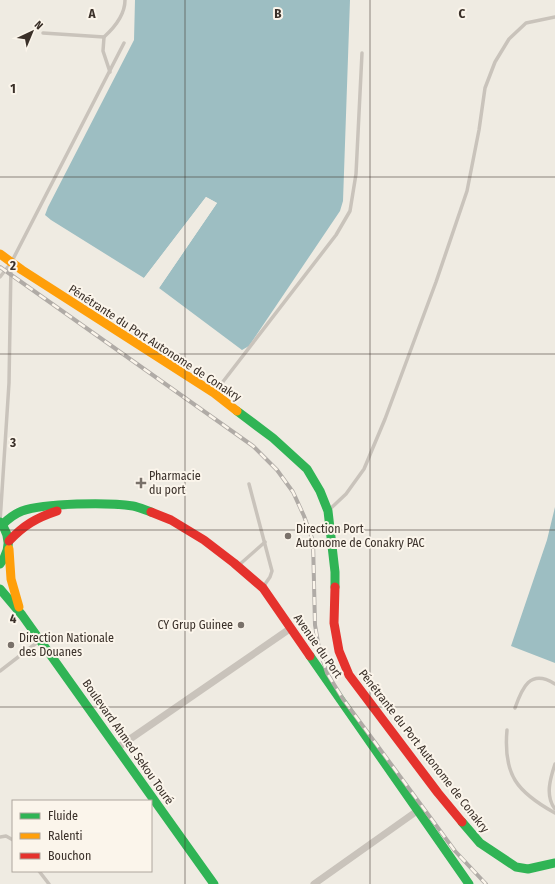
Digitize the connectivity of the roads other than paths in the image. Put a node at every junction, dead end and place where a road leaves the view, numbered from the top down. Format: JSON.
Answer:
{"nodes":[{"id":1,"x":125,"y":0,"type":"edge"},
{"id":2,"x":555,"y":17,"type":"edge"},
{"id":3,"x":43,"y":33,"type":"dead end"},
{"id":4,"x":104,"y":36,"type":"junction"},
{"id":5,"x":124,"y":43,"type":"dead end"},
{"id":6,"x":362,"y":52,"type":"dead end"},
{"id":7,"x":110,"y":72,"type":"junction"},
{"id":8,"x":0,"y":254,"type":"edge"},
{"id":9,"x":11,"y":263,"type":"junction"},
{"id":10,"x":0,"y":277,"type":"edge"},
{"id":11,"x":214,"y":393,"type":"junction"},
{"id":12,"x":249,"y":484,"type":"dead end"},
{"id":13,"x":85,"y":504,"type":"junction"},
{"id":14,"x":328,"y":511,"type":"junction"},
{"id":15,"x":1,"y":523,"type":"edge"},
{"id":16,"x":265,"y":542,"type":"junction"},
{"id":17,"x":9,"y":545,"type":"junction"},
{"id":18,"x":0,"y":564,"type":"edge"},
{"id":19,"x":238,"y":565,"type":"junction"},
{"id":20,"x":263,"y":588,"type":"junction"},
{"id":21,"x":0,"y":589,"type":"edge"},
{"id":22,"x":22,"y":615,"type":"junction"},
{"id":23,"x":291,"y":628,"type":"junction"},
{"id":24,"x":40,"y":640,"type":"junction"},
{"id":25,"x":0,"y":671,"type":"edge"},
{"id":26,"x":555,"y":684,"type":"edge"},
{"id":27,"x":515,"y":708,"type":"dead end"},
{"id":28,"x":507,"y":730,"type":"dead end"},
{"id":29,"x":117,"y":748,"type":"junction"},
{"id":30,"x":555,"y":764,"type":"edge"},
{"id":31,"x":555,"y":809,"type":"edge"},
{"id":32,"x":417,"y":810,"type":"junction"},
{"id":33,"x":555,"y":813,"type":"edge"},
{"id":34,"x":0,"y":837,"type":"edge"},
{"id":35,"x":12,"y":839,"type":"edge"},
{"id":36,"x":555,"y":863,"type":"edge"},
{"id":37,"x":40,"y":872,"type":"edge"},
{"id":38,"x":48,"y":884,"type":"edge"},
{"id":39,"x":214,"y":884,"type":"edge"},
{"id":40,"x":314,"y":884,"type":"edge"},
{"id":41,"x":470,"y":884,"type":"edge"}],
"edges":[{"from":1,"to":4,"type":"lane"},
{"from":2,"to":14,"type":"lane"},
{"from":3,"to":4,"type":"lane"},
{"from":4,"to":7,"type":"lane"},
{"from":5,"to":7,"type":"lane"},
{"from":6,"to":11,"type":"lane"},
{"from":7,"to":9,"type":"lane"},
{"from":8,"to":9,"type":"street","name":"Pénétrante du Port Autonome de Conakry"},
{"from":9,"to":10,"type":"lane"},
{"from":9,"to":11,"type":"street","name":"Pénétrante du Port Autonome de Conakry"},
{"from":9,"to":15,"type":"lane"},
{"from":11,"to":14,"type":"street","name":"Pénétrante du Port Autonome de Conakry"},
{"from":12,"to":16,"type":"lane"},
{"from":13,"to":15,"type":"street","name":"Avenue du Port"},
{"from":13,"to":17,"type":"street","name":"Avenue du Port"},
{"from":13,"to":19,"type":"street","name":"Avenue du Port"},
{"from":14,"to":36,"type":"street","name":"Pénétrante du Port Autonome de Conakry"},
{"from":15,"to":17,"type":"street"},
{"from":16,"to":19,"type":"lane"},
{"from":16,"to":20,"type":"lane"},
{"from":17,"to":18,"type":"street","name":"Avenue du Port"},
{"from":17,"to":22,"type":"street","name":"Boulevard Ahmed Sekou Touré"},
{"from":19,"to":20,"type":"street","name":"Avenue du Port"},
{"from":20,"to":23,"type":"street","name":"Avenue du Port"},
{"from":21,"to":22,"type":"street","name":"Boulevard Ahmed Sekou Touré"},
{"from":22,"to":24,"type":"street","name":"Boulevard Ahmed Sekou Touré"},
{"from":23,"to":29,"type":"street"},
{"from":23,"to":32,"type":"street","name":"Avenue du Port"},
{"from":24,"to":25,"type":"lane"},
{"from":24,"to":29,"type":"street","name":"Boulevard Ahmed Sekou Touré"},
{"from":26,"to":27,"type":"lane"},
{"from":28,"to":33,"type":"lane"},
{"from":29,"to":39,"type":"street","name":"Boulevard Ahmed Sekou Touré"},
{"from":30,"to":31,"type":"lane"},
{"from":32,"to":40,"type":"street"},
{"from":32,"to":41,"type":"street","name":"Avenue du Port"},
{"from":34,"to":35,"type":"lane"},
{"from":37,"to":38,"type":"lane"}]}
